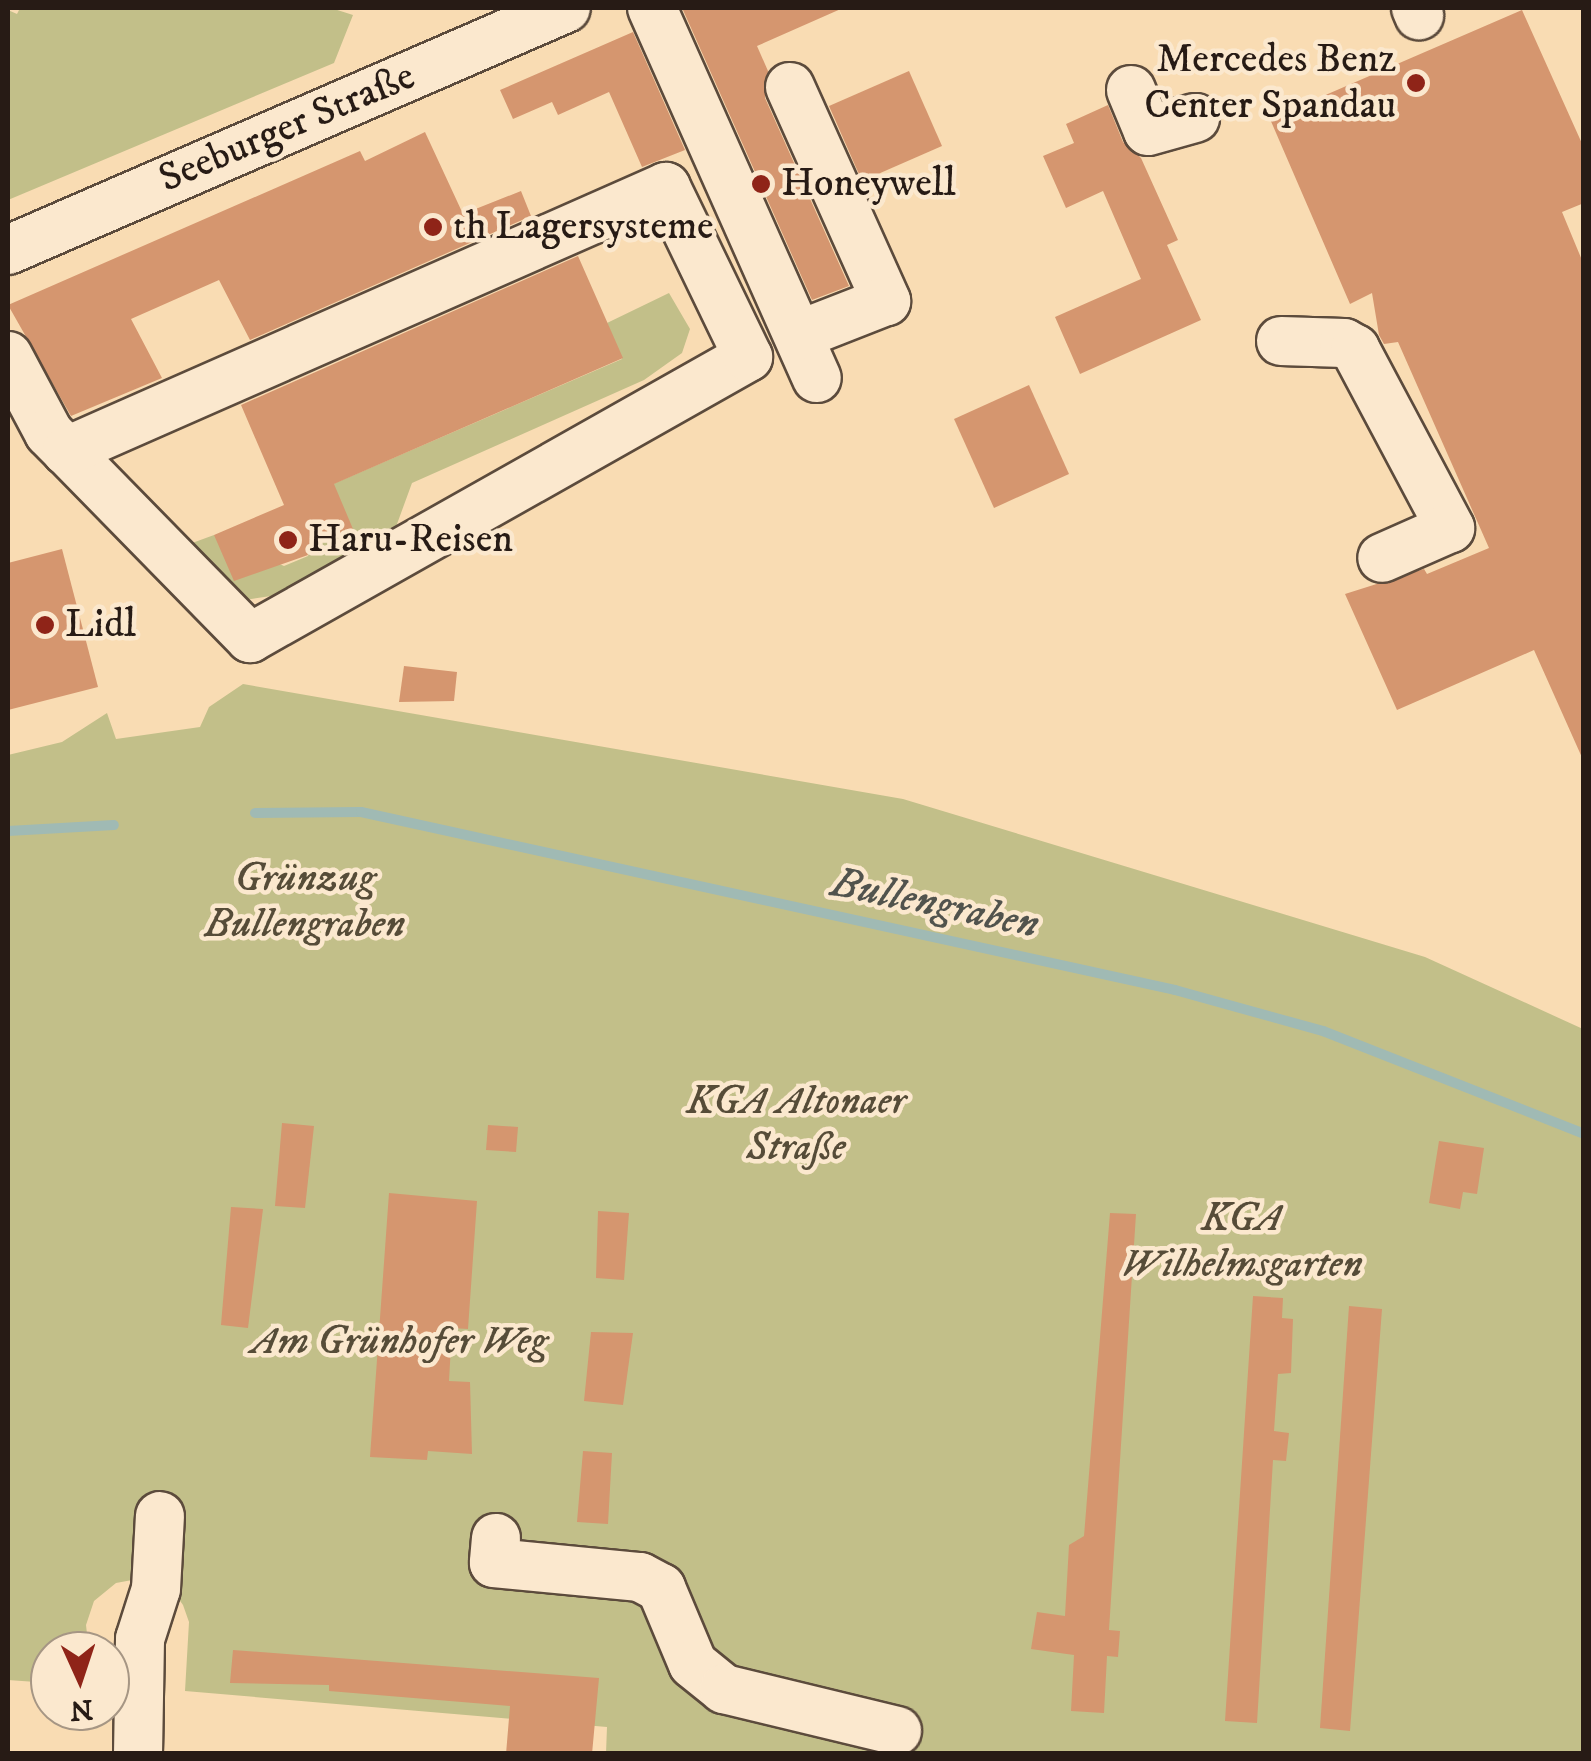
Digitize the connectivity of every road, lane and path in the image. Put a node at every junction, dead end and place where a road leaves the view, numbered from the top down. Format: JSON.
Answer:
{"nodes":[{"id":1,"x":566,"y":8,"type":"edge"},
{"id":2,"x":652,"y":8,"type":"edge"},
{"id":3,"x":790,"y":87,"type":"dead end"},
{"id":4,"x":1131,"y":90,"type":"dead end"},
{"id":5,"x":1195,"y":118,"type":"dead end"},
{"id":6,"x":8,"y":250,"type":"edge"},
{"id":7,"x":799,"y":335,"type":"junction"},
{"id":8,"x":1280,"y":341,"type":"dead end"},
{"id":9,"x":8,"y":356,"type":"edge"},
{"id":10,"x":816,"y":378,"type":"dead end"},
{"id":11,"x":67,"y":451,"type":"junction"},
{"id":12,"x":1382,"y":558,"type":"dead end"},
{"id":13,"x":160,"y":1516,"type":"dead end"},
{"id":14,"x":496,"y":1538,"type":"dead end"},
{"id":15,"x":897,"y":1731,"type":"dead end"},
{"id":16,"x":138,"y":1754,"type":"edge"}],
"edges":[{"from":1,"to":6,"type":"street","name":"Seeburger Straße"},
{"from":2,"to":7,"type":"street"},
{"from":3,"to":7,"type":"street"},
{"from":4,"to":5,"type":"street"},
{"from":7,"to":10,"type":"street"},
{"from":8,"to":12,"type":"street"},
{"from":9,"to":11,"type":"street"},
{"from":11,"to":11,"type":"street"},
{"from":13,"to":16,"type":"street"},
{"from":14,"to":15,"type":"street"}]}
